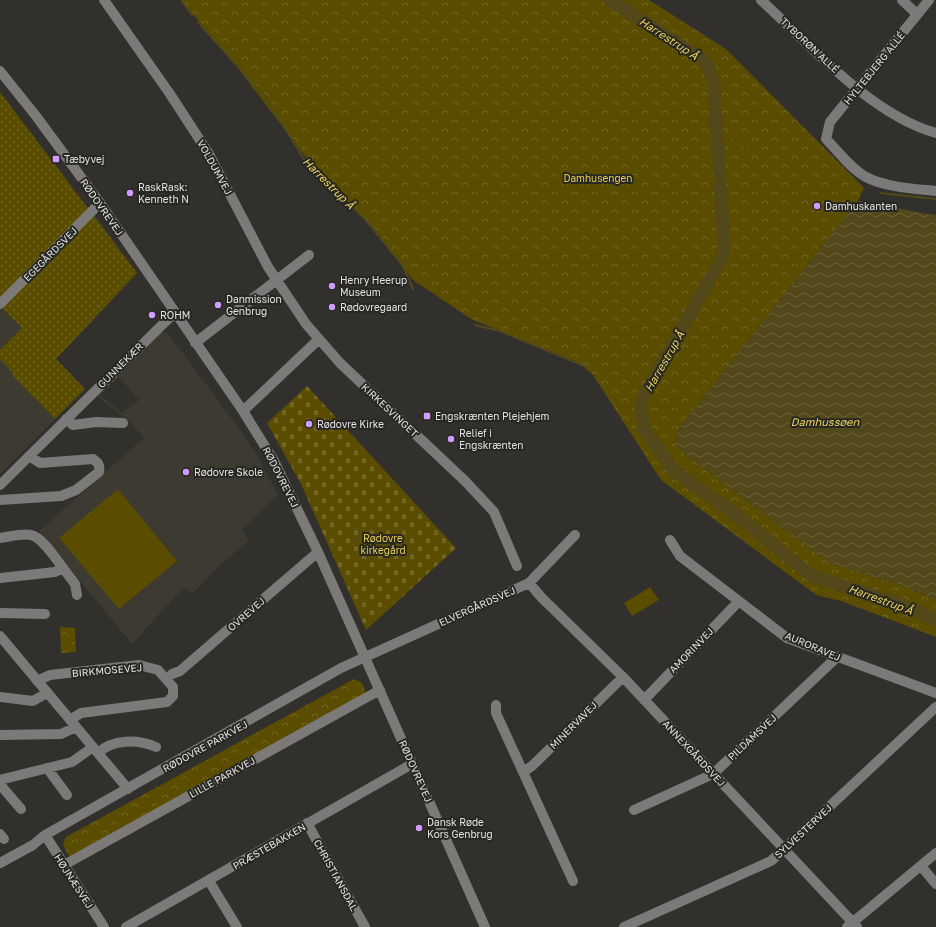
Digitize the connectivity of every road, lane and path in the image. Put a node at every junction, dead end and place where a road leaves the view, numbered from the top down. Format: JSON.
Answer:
{"nodes":[{"id":1,"x":104,"y":0,"type":"edge"},
{"id":2,"x":761,"y":0,"type":"edge"},
{"id":3,"x":902,"y":0,"type":"edge"},
{"id":4,"x":930,"y":0,"type":"edge"},
{"id":5,"x":936,"y":5,"type":"edge"},
{"id":6,"x":917,"y":14,"type":"junction"},
{"id":7,"x":0,"y":71,"type":"edge"},
{"id":8,"x":858,"y":89,"type":"junction"},
{"id":9,"x":936,"y":133,"type":"edge"},
{"id":10,"x":936,"y":191,"type":"edge"},
{"id":11,"x":100,"y":203,"type":"junction"},
{"id":12,"x":309,"y":255,"type":"dead end"},
{"id":13,"x":276,"y":281,"type":"junction"},
{"id":14,"x":0,"y":304,"type":"edge"},
{"id":15,"x":175,"y":313,"type":"junction"},
{"id":16,"x":318,"y":340,"type":"junction"},
{"id":17,"x":196,"y":343,"type":"junction"},
{"id":18,"x":243,"y":411,"type":"junction"},
{"id":19,"x":66,"y":419,"type":"junction"},
{"id":20,"x":123,"y":423,"type":"dead end"},
{"id":21,"x":29,"y":456,"type":"junction"},
{"id":22,"x":0,"y":485,"type":"edge"},
{"id":23,"x":0,"y":500,"type":"edge"},
{"id":24,"x":575,"y":534,"type":"dead end"},
{"id":25,"x":0,"y":538,"type":"edge"},
{"id":26,"x":670,"y":540,"type":"dead end"},
{"id":27,"x":318,"y":552,"type":"junction"},
{"id":28,"x":517,"y":566,"type":"dead end"},
{"id":29,"x":63,"y":568,"type":"junction"},
{"id":30,"x":0,"y":578,"type":"edge"},
{"id":31,"x":529,"y":582,"type":"junction"},
{"id":32,"x":76,"y":595,"type":"dead end"},
{"id":33,"x":739,"y":601,"type":"junction"},
{"id":34,"x":0,"y":613,"type":"edge"},
{"id":35,"x":45,"y":614,"type":"dead end"},
{"id":36,"x":2,"y":643,"type":"edge"},
{"id":37,"x":365,"y":656,"type":"junction"},
{"id":38,"x":837,"y":657,"type":"junction"},
{"id":39,"x":172,"y":674,"type":"dead end"},
{"id":40,"x":622,"y":677,"type":"junction"},
{"id":41,"x":37,"y":681,"type":"junction"},
{"id":42,"x":380,"y":690,"type":"junction"},
{"id":43,"x":47,"y":693,"type":"junction"},
{"id":44,"x":936,"y":693,"type":"edge"},
{"id":45,"x":0,"y":697,"type":"edge"},
{"id":46,"x":644,"y":700,"type":"junction"},
{"id":47,"x":496,"y":705,"type":"dead end"},
{"id":48,"x":936,"y":707,"type":"edge"},
{"id":49,"x":73,"y":723,"type":"junction"},
{"id":50,"x":0,"y":735,"type":"edge"},
{"id":51,"x":156,"y":748,"type":"dead end"},
{"id":52,"x":95,"y":750,"type":"junction"},
{"id":53,"x":412,"y":764,"type":"junction"},
{"id":54,"x":47,"y":768,"type":"junction"},
{"id":55,"x":522,"y":772,"type":"junction"},
{"id":56,"x":713,"y":774,"type":"junction"},
{"id":57,"x":0,"y":780,"type":"edge"},
{"id":58,"x":128,"y":789,"type":"junction"},
{"id":59,"x":68,"y":795,"type":"dead end"},
{"id":60,"x":21,"y":809,"type":"dead end"},
{"id":61,"x":634,"y":810,"type":"dead end"},
{"id":62,"x":307,"y":823,"type":"junction"},
{"id":63,"x":45,"y":835,"type":"junction"},
{"id":64,"x":784,"y":849,"type":"junction"},
{"id":65,"x":936,"y":853,"type":"edge"},
{"id":66,"x":0,"y":855,"type":"edge"},
{"id":67,"x":0,"y":863,"type":"edge"},
{"id":68,"x":64,"y":865,"type":"junction"},
{"id":69,"x":921,"y":866,"type":"junction"},
{"id":70,"x":209,"y":881,"type":"junction"},
{"id":71,"x":573,"y":881,"type":"dead end"},
{"id":72,"x":936,"y":884,"type":"edge"},
{"id":73,"x":852,"y":925,"type":"edge"},
{"id":74,"x":104,"y":927,"type":"edge"},
{"id":75,"x":126,"y":927,"type":"edge"},
{"id":76,"x":237,"y":927,"type":"edge"},
{"id":77,"x":364,"y":927,"type":"edge"},
{"id":78,"x":485,"y":927,"type":"edge"},
{"id":79,"x":624,"y":927,"type":"edge"}],
"edges":[{"from":1,"to":13,"type":"street","name":"VOLDUMVEJ"},
{"from":2,"to":8,"type":"street","name":"TYBORØN ALLÉ"},
{"from":3,"to":6,"type":"street"},
{"from":4,"to":5,"type":"street"},
{"from":4,"to":6,"type":"street","name":"HYLTEBJERG ALLÉ"},
{"from":6,"to":8,"type":"street","name":"HYLTEBJERG ALLÉ"},
{"from":7,"to":11,"type":"street","name":"RØDOVREVEJ"},
{"from":8,"to":9,"type":"street","name":"TYBORØN ALLÉ"},
{"from":8,"to":10,"type":"street","name":"HYLTEBJERG ALLÉ"},
{"from":11,"to":14,"type":"street","name":"EGEGÅRDSVEJ"},
{"from":11,"to":15,"type":"street","name":"RØDOVREVEJ"},
{"from":12,"to":13,"type":"street"},
{"from":13,"to":16,"type":"street","name":"VOLDUMVEJ"},
{"from":13,"to":17,"type":"street"},
{"from":15,"to":17,"type":"street","name":"RØDOVREVEJ"},
{"from":15,"to":19,"type":"street","name":"GUNNEKÆR"},
{"from":16,"to":18,"type":"street"},
{"from":16,"to":28,"type":"street","name":"KIRKESVINGET"},
{"from":17,"to":18,"type":"street","name":"RØDOVREVEJ"},
{"from":18,"to":27,"type":"street","name":"RØDOVREVEJ"},
{"from":19,"to":20,"type":"street"},
{"from":19,"to":21,"type":"street","name":"GUNNEKÆR"},
{"from":21,"to":22,"type":"street","name":"GUNNEKÆR"},
{"from":21,"to":23,"type":"street"},
{"from":24,"to":31,"type":"street","name":"ELVERGÅRDSVEJ"},
{"from":25,"to":29,"type":"street"},
{"from":26,"to":33,"type":"street","name":"AURORAVEJ"},
{"from":27,"to":37,"type":"street","name":"RØDOVREVEJ"},
{"from":27,"to":39,"type":"street","name":"OVREVEJ"},
{"from":29,"to":30,"type":"street"},
{"from":29,"to":32,"type":"street"},
{"from":31,"to":37,"type":"street","name":"ELVERGÅRDSVEJ"},
{"from":31,"to":40,"type":"street","name":"ANNEXGÅRDSVEJ"},
{"from":33,"to":38,"type":"street","name":"AURORAVEJ"},
{"from":33,"to":46,"type":"street","name":"AMORINVEJ"},
{"from":34,"to":35,"type":"street"},
{"from":36,"to":41,"type":"street"},
{"from":37,"to":42,"type":"street","name":"RØDOVREVEJ"},
{"from":37,"to":58,"type":"street","name":"RØDOVRE PARKVEJ"},
{"from":38,"to":44,"type":"street","name":"AURORAVEJ"},
{"from":38,"to":56,"type":"street","name":"PILDAMSVEJ"},
{"from":40,"to":46,"type":"street","name":"ANNEXGÅRDSVEJ"},
{"from":40,"to":55,"type":"street","name":"MINERVAVEJ"},
{"from":41,"to":43,"type":"street"},
{"from":41,"to":49,"type":"street","name":"BIRKMOSEVEJ"},
{"from":42,"to":53,"type":"street","name":"RØDOVREVEJ"},
{"from":42,"to":68,"type":"street","name":"LILLE PARKVEJ"},
{"from":43,"to":45,"type":"street"},
{"from":43,"to":49,"type":"street"},
{"from":46,"to":56,"type":"street","name":"ANNEXGÅRDSVEJ"},
{"from":47,"to":55,"type":"street"},
{"from":48,"to":64,"type":"street","name":"SYLVESTERVEJ"},
{"from":49,"to":50,"type":"street","name":"BIRKMOSEVEJ"},
{"from":49,"to":52,"type":"street"},
{"from":51,"to":52,"type":"street"},
{"from":52,"to":54,"type":"street"},
{"from":52,"to":58,"type":"street"},
{"from":53,"to":62,"type":"street","name":"PRÆSTEBAKKEN"},
{"from":53,"to":78,"type":"street","name":"RØDOVREVEJ"},
{"from":54,"to":57,"type":"street"},
{"from":54,"to":59,"type":"street"},
{"from":55,"to":71,"type":"street"},
{"from":56,"to":61,"type":"street","name":"PILDAMSVEJ"},
{"from":56,"to":64,"type":"street","name":"ANNEXGÅRDSVEJ"},
{"from":57,"to":60,"type":"street"},
{"from":58,"to":63,"type":"street","name":"RØDOVRE PARKVEJ"},
{"from":62,"to":70,"type":"street","name":"PRÆSTEBAKKEN"},
{"from":62,"to":77,"type":"street","name":"CHRISTIANSDAL"},
{"from":63,"to":66,"type":"street","name":"RØDOVRE PARKVEJ"},
{"from":63,"to":67,"type":"street","name":"RØDOVRE PARKVEJ"},
{"from":63,"to":68,"type":"street","name":"HØJNÆSVEJ"},
{"from":64,"to":73,"type":"street","name":"ANNEXGÅRDSVEJ"},
{"from":64,"to":79,"type":"street","name":"SYLVESTERVEJ"},
{"from":65,"to":69,"type":"street"},
{"from":68,"to":74,"type":"street","name":"HØJNÆSVEJ"},
{"from":69,"to":72,"type":"street"},
{"from":69,"to":73,"type":"street"},
{"from":70,"to":75,"type":"street","name":"PRÆSTEBAKKEN"},
{"from":70,"to":76,"type":"street"}]}
